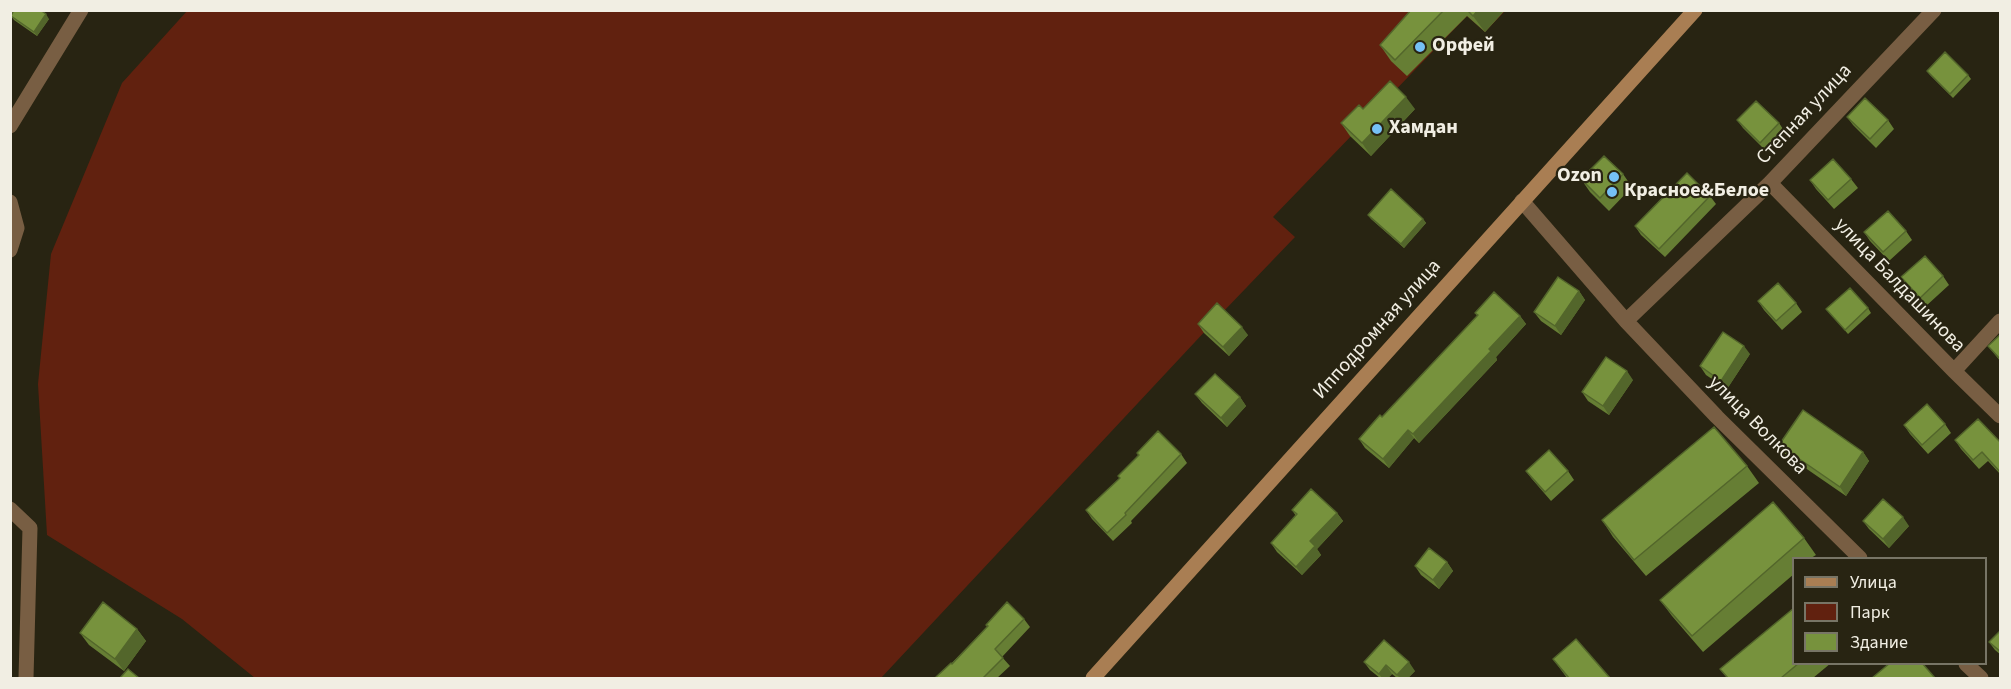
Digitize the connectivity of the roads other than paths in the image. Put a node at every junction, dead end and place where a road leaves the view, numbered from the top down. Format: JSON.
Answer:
{"nodes":[{"id":1,"x":81,"y":10,"type":"edge"},
{"id":2,"x":1695,"y":10,"type":"edge"},
{"id":3,"x":1934,"y":10,"type":"edge"},
{"id":4,"x":10,"y":126,"type":"edge"},
{"id":5,"x":1770,"y":183,"type":"junction"},
{"id":6,"x":1522,"y":201,"type":"junction"},
{"id":7,"x":10,"y":202,"type":"edge"},
{"id":8,"x":10,"y":250,"type":"edge"},
{"id":9,"x":1626,"y":321,"type":"junction"},
{"id":10,"x":2001,"y":321,"type":"edge"},
{"id":11,"x":1954,"y":371,"type":"junction"},
{"id":12,"x":2001,"y":416,"type":"edge"},
{"id":13,"x":10,"y":509,"type":"edge"},
{"id":14,"x":1859,"y":557,"type":"edge"},
{"id":15,"x":1968,"y":665,"type":"edge"},
{"id":16,"x":26,"y":678,"type":"edge"},
{"id":17,"x":1093,"y":678,"type":"edge"},
{"id":18,"x":1981,"y":678,"type":"edge"}],
"edges":[{"from":1,"to":4,"type":"street"},
{"from":2,"to":6,"type":"main road","name":"Ипподромная улица"},
{"from":3,"to":5,"type":"street","name":"Степная улица"},
{"from":5,"to":9,"type":"street","name":"Степная улица"},
{"from":5,"to":11,"type":"street","name":"улица Балдашинова"},
{"from":6,"to":9,"type":"street","name":"улица Волкова"},
{"from":6,"to":17,"type":"main road","name":"Ипподромная улица"},
{"from":7,"to":8,"type":"street"},
{"from":9,"to":14,"type":"street","name":"улица Волкова"},
{"from":10,"to":11,"type":"street"},
{"from":11,"to":12,"type":"street","name":"улица Балдашинова"},
{"from":13,"to":16,"type":"street"},
{"from":15,"to":18,"type":"street"}]}
